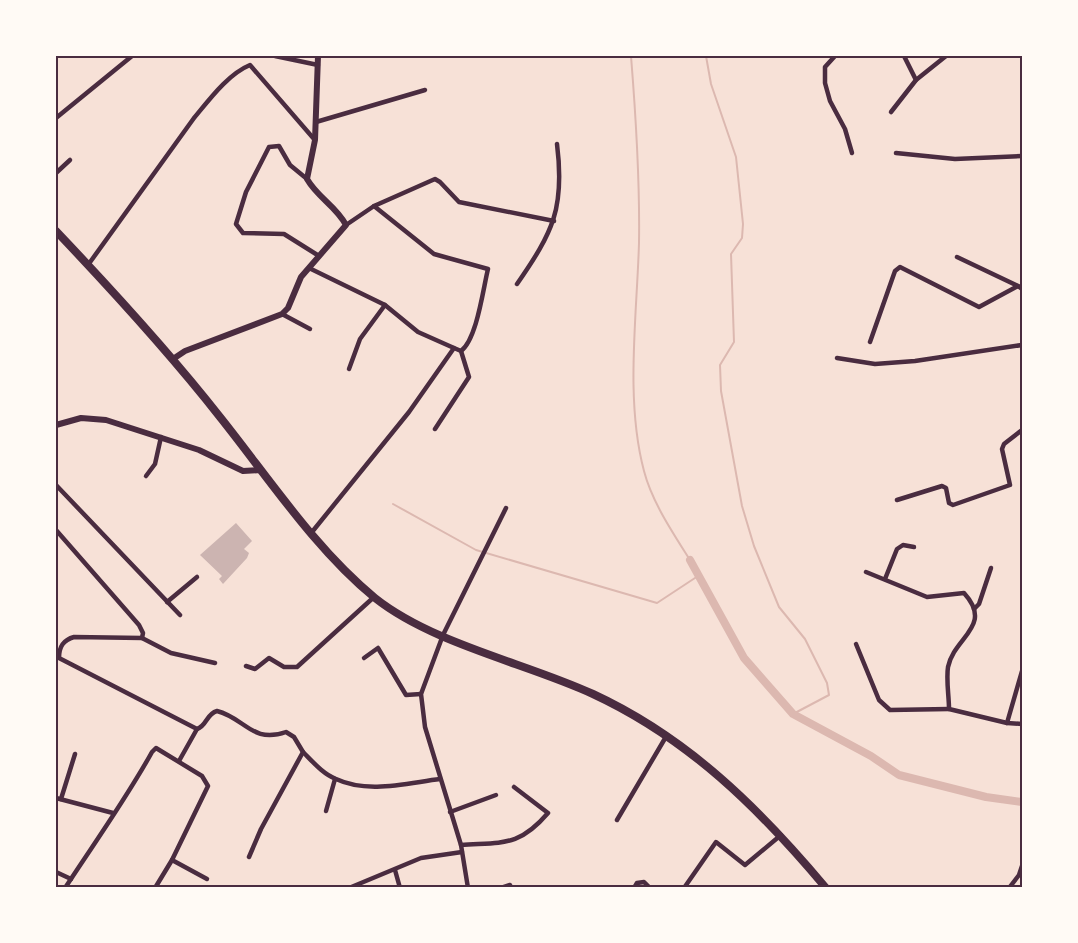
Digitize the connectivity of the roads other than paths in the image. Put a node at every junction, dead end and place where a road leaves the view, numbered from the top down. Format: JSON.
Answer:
{"nodes":[{"id":1,"x":275,"y":56,"type":"edge"},
{"id":2,"x":318,"y":56,"type":"edge"},
{"id":3,"x":836,"y":56,"type":"edge"},
{"id":4,"x":904,"y":56,"type":"edge"},
{"id":5,"x":946,"y":56,"type":"edge"},
{"id":6,"x":127,"y":57,"type":"edge"},
{"id":7,"x":318,"y":65,"type":"junction"},
{"id":8,"x":916,"y":80,"type":"junction"},
{"id":9,"x":425,"y":90,"type":"dead end"},
{"id":10,"x":891,"y":112,"type":"dead end"},
{"id":11,"x":56,"y":118,"type":"edge"},
{"id":12,"x":316,"y":122,"type":"junction"},
{"id":13,"x":315,"y":140,"type":"junction"},
{"id":14,"x":557,"y":144,"type":"dead end"},
{"id":15,"x":852,"y":153,"type":"dead end"},
{"id":16,"x":896,"y":153,"type":"dead end"},
{"id":17,"x":1023,"y":156,"type":"edge"},
{"id":18,"x":70,"y":160,"type":"dead end"},
{"id":19,"x":56,"y":174,"type":"edge"},
{"id":20,"x":307,"y":179,"type":"junction"},
{"id":21,"x":374,"y":206,"type":"junction"},
{"id":22,"x":554,"y":221,"type":"junction"},
{"id":23,"x":346,"y":225,"type":"junction"},
{"id":24,"x":56,"y":231,"type":"edge"},
{"id":25,"x":319,"y":256,"type":"junction"},
{"id":26,"x":957,"y":257,"type":"dead end"},
{"id":27,"x":88,"y":265,"type":"junction"},
{"id":28,"x":309,"y":268,"type":"junction"},
{"id":29,"x":517,"y":284,"type":"dead end"},
{"id":30,"x":1020,"y":287,"type":"edge"},
{"id":31,"x":386,"y":305,"type":"junction"},
{"id":32,"x":282,"y":314,"type":"junction"},
{"id":33,"x":310,"y":329,"type":"dead end"},
{"id":34,"x":870,"y":342,"type":"dead end"},
{"id":35,"x":1023,"y":345,"type":"edge"},
{"id":36,"x":454,"y":348,"type":"junction"},
{"id":37,"x":461,"y":351,"type":"junction"},
{"id":38,"x":837,"y":358,"type":"dead end"},
{"id":39,"x":173,"y":359,"type":"junction"},
{"id":40,"x":349,"y":369,"type":"dead end"},
{"id":41,"x":56,"y":425,"type":"edge"},
{"id":42,"x":435,"y":429,"type":"dead end"},
{"id":43,"x":1023,"y":430,"type":"edge"},
{"id":44,"x":161,"y":437,"type":"junction"},
{"id":45,"x":261,"y":470,"type":"junction"},
{"id":46,"x":146,"y":476,"type":"dead end"},
{"id":47,"x":56,"y":485,"type":"edge"},
{"id":48,"x":897,"y":500,"type":"dead end"},
{"id":49,"x":506,"y":508,"type":"dead end"},
{"id":50,"x":56,"y":530,"type":"edge"},
{"id":51,"x":312,"y":532,"type":"junction"},
{"id":52,"x":914,"y":547,"type":"dead end"},
{"id":53,"x":991,"y":568,"type":"dead end"},
{"id":54,"x":866,"y":572,"type":"dead end"},
{"id":55,"x":197,"y":577,"type":"dead end"},
{"id":56,"x":885,"y":579,"type":"junction"},
{"id":57,"x":374,"y":597,"type":"junction"},
{"id":58,"x":167,"y":602,"type":"junction"},
{"id":59,"x":974,"y":609,"type":"junction"},
{"id":60,"x":180,"y":615,"type":"dead end"},
{"id":61,"x":443,"y":635,"type":"junction"},
{"id":62,"x":142,"y":638,"type":"junction"},
{"id":63,"x":856,"y":644,"type":"dead end"},
{"id":64,"x":59,"y":658,"type":"junction"},
{"id":65,"x":364,"y":658,"type":"dead end"},
{"id":66,"x":215,"y":663,"type":"dead end"},
{"id":67,"x":56,"y":664,"type":"edge"},
{"id":68,"x":246,"y":666,"type":"dead end"},
{"id":69,"x":1023,"y":671,"type":"edge"},
{"id":70,"x":421,"y":694,"type":"junction"},
{"id":71,"x":950,"y":709,"type":"junction"},
{"id":72,"x":1007,"y":723,"type":"junction"},
{"id":73,"x":1023,"y":724,"type":"edge"},
{"id":74,"x":197,"y":729,"type":"junction"},
{"id":75,"x":667,"y":735,"type":"junction"},
{"id":76,"x":303,"y":752,"type":"junction"},
{"id":77,"x":75,"y":754,"type":"dead end"},
{"id":78,"x":179,"y":761,"type":"junction"},
{"id":79,"x":335,"y":779,"type":"junction"},
{"id":80,"x":440,"y":779,"type":"junction"},
{"id":81,"x":514,"y":787,"type":"dead end"},
{"id":82,"x":496,"y":795,"type":"dead end"},
{"id":83,"x":58,"y":798,"type":"edge"},
{"id":84,"x":326,"y":811,"type":"dead end"},
{"id":85,"x":450,"y":812,"type":"junction"},
{"id":86,"x":113,"y":813,"type":"junction"},
{"id":87,"x":617,"y":820,"type":"dead end"},
{"id":88,"x":781,"y":835,"type":"junction"},
{"id":89,"x":461,"y":845,"type":"junction"},
{"id":90,"x":462,"y":852,"type":"junction"},
{"id":91,"x":249,"y":857,"type":"dead end"},
{"id":92,"x":172,"y":860,"type":"junction"},
{"id":93,"x":1023,"y":866,"type":"edge"},
{"id":94,"x":395,"y":870,"type":"junction"},
{"id":95,"x":56,"y":872,"type":"edge"},
{"id":96,"x":71,"y":879,"type":"junction"},
{"id":97,"x":207,"y":879,"type":"dead end"},
{"id":98,"x":373,"y":879,"type":"junction"},
{"id":99,"x":510,"y":885,"type":"dead end"},
{"id":100,"x":65,"y":888,"type":"edge"},
{"id":101,"x":155,"y":888,"type":"edge"},
{"id":102,"x":349,"y":888,"type":"edge"},
{"id":103,"x":375,"y":888,"type":"edge"},
{"id":104,"x":400,"y":888,"type":"edge"},
{"id":105,"x":468,"y":888,"type":"edge"},
{"id":106,"x":501,"y":888,"type":"edge"},
{"id":107,"x":634,"y":888,"type":"edge"},
{"id":108,"x":650,"y":888,"type":"edge"},
{"id":109,"x":684,"y":888,"type":"edge"},
{"id":110,"x":826,"y":888,"type":"edge"},
{"id":111,"x":1009,"y":888,"type":"edge"}],
"edges":[{"from":1,"to":7,"type":"street"},
{"from":2,"to":7,"type":"street"},
{"from":3,"to":15,"type":"street"},
{"from":4,"to":8,"type":"street"},
{"from":5,"to":8,"type":"street"},
{"from":6,"to":11,"type":"street"},
{"from":7,"to":12,"type":"street"},
{"from":8,"to":10,"type":"street"},
{"from":9,"to":12,"type":"street"},
{"from":12,"to":13,"type":"street"},
{"from":13,"to":20,"type":"street"},
{"from":13,"to":27,"type":"street"},
{"from":14,"to":22,"type":"street"},
{"from":16,"to":17,"type":"street"},
{"from":18,"to":19,"type":"street"},
{"from":20,"to":23,"type":"street"},
{"from":20,"to":25,"type":"street"},
{"from":21,"to":22,"type":"street"},
{"from":21,"to":23,"type":"street"},
{"from":21,"to":37,"type":"street"},
{"from":22,"to":29,"type":"street"},
{"from":23,"to":25,"type":"street"},
{"from":24,"to":27,"type":"main road"},
{"from":25,"to":28,"type":"street"},
{"from":26,"to":30,"type":"street"},
{"from":27,"to":39,"type":"main road"},
{"from":28,"to":31,"type":"street"},
{"from":28,"to":32,"type":"street"},
{"from":30,"to":34,"type":"street"},
{"from":31,"to":36,"type":"street"},
{"from":31,"to":40,"type":"street"},
{"from":32,"to":33,"type":"street"},
{"from":32,"to":39,"type":"street"},
{"from":35,"to":38,"type":"street"},
{"from":36,"to":37,"type":"street"},
{"from":36,"to":51,"type":"street"},
{"from":37,"to":42,"type":"street"},
{"from":39,"to":45,"type":"main road"},
{"from":41,"to":44,"type":"street"},
{"from":43,"to":48,"type":"street"},
{"from":44,"to":45,"type":"street"},
{"from":44,"to":46,"type":"street"},
{"from":45,"to":51,"type":"main road"},
{"from":47,"to":58,"type":"street"},
{"from":49,"to":61,"type":"street"},
{"from":50,"to":62,"type":"street"},
{"from":51,"to":57,"type":"main road"},
{"from":52,"to":56,"type":"street"},
{"from":53,"to":59,"type":"street"},
{"from":54,"to":56,"type":"street"},
{"from":55,"to":58,"type":"street"},
{"from":56,"to":59,"type":"street"},
{"from":57,"to":61,"type":"main road"},
{"from":57,"to":68,"type":"street"},
{"from":58,"to":60,"type":"street"},
{"from":59,"to":71,"type":"street"},
{"from":61,"to":70,"type":"street"},
{"from":61,"to":75,"type":"main road"},
{"from":62,"to":64,"type":"street"},
{"from":62,"to":66,"type":"street"},
{"from":63,"to":71,"type":"street"},
{"from":64,"to":67,"type":"street"},
{"from":64,"to":74,"type":"street"},
{"from":65,"to":70,"type":"street"},
{"from":69,"to":72,"type":"street"},
{"from":70,"to":80,"type":"street"},
{"from":71,"to":72,"type":"street"},
{"from":72,"to":73,"type":"street"},
{"from":74,"to":76,"type":"street"},
{"from":74,"to":78,"type":"street"},
{"from":75,"to":87,"type":"street"},
{"from":75,"to":88,"type":"main road"},
{"from":76,"to":79,"type":"street"},
{"from":76,"to":91,"type":"street"},
{"from":77,"to":83,"type":"street"},
{"from":78,"to":86,"type":"street"},
{"from":78,"to":92,"type":"street"},
{"from":79,"to":80,"type":"street"},
{"from":79,"to":84,"type":"street"},
{"from":80,"to":85,"type":"street"},
{"from":81,"to":89,"type":"street"},
{"from":82,"to":85,"type":"street"},
{"from":83,"to":86,"type":"street"},
{"from":85,"to":89,"type":"street"},
{"from":86,"to":96,"type":"street"},
{"from":88,"to":109,"type":"street"},
{"from":88,"to":110,"type":"main road"},
{"from":89,"to":90,"type":"street"},
{"from":90,"to":94,"type":"street"},
{"from":90,"to":105,"type":"street"},
{"from":92,"to":97,"type":"street"},
{"from":92,"to":101,"type":"street"},
{"from":93,"to":111,"type":"street"},
{"from":94,"to":98,"type":"street"},
{"from":94,"to":104,"type":"street"},
{"from":95,"to":96,"type":"street"},
{"from":96,"to":100,"type":"street"},
{"from":98,"to":102,"type":"street"},
{"from":98,"to":103,"type":"street"},
{"from":99,"to":106,"type":"street"},
{"from":107,"to":108,"type":"street"}]}
